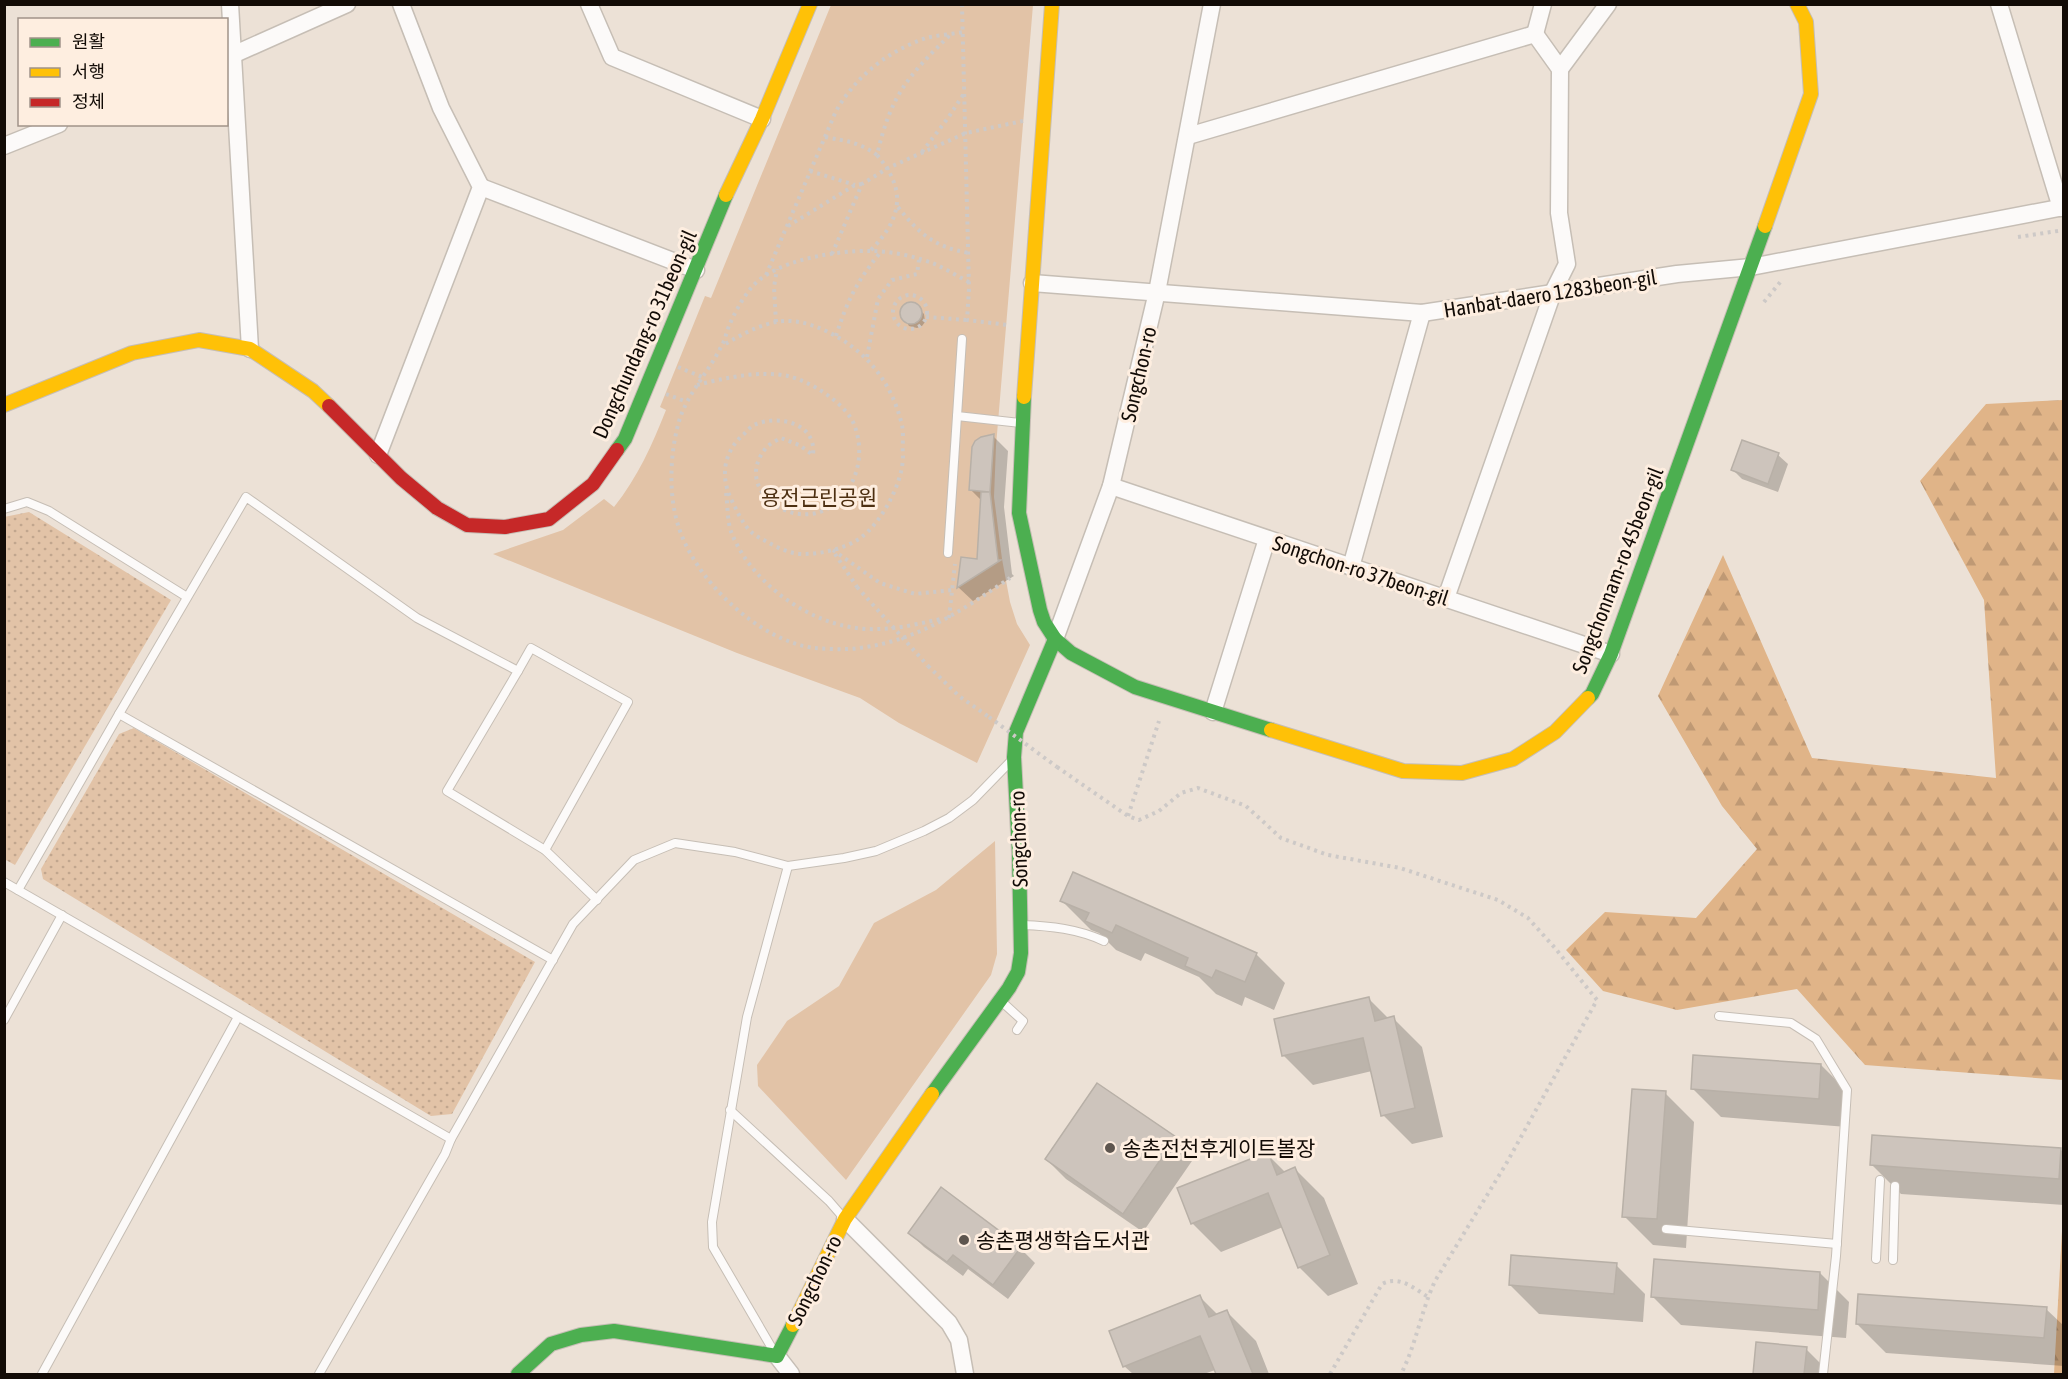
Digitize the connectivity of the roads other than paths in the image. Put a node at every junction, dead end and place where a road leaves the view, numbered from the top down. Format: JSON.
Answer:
{"nodes":[{"id":1,"x":230,"y":4,"type":"edge"},
{"id":2,"x":347,"y":4,"type":"edge"},
{"id":3,"x":401,"y":4,"type":"edge"},
{"id":4,"x":589,"y":4,"type":"edge"},
{"id":5,"x":810,"y":4,"type":"edge"},
{"id":6,"x":1052,"y":4,"type":"edge"},
{"id":7,"x":1212,"y":4,"type":"edge"},
{"id":8,"x":1543,"y":4,"type":"edge"},
{"id":9,"x":1608,"y":4,"type":"edge"},
{"id":10,"x":1797,"y":4,"type":"edge"},
{"id":11,"x":2005,"y":6,"type":"edge"},
{"id":12,"x":1535,"y":33,"type":"junction"},
{"id":13,"x":230,"y":57,"type":"edge"},
{"id":14,"x":1560,"y":69,"type":"junction"},
{"id":15,"x":762,"y":119,"type":"junction"},
{"id":16,"x":54,"y":126,"type":"edge"},
{"id":17,"x":1188,"y":136,"type":"junction"},
{"id":18,"x":4,"y":146,"type":"edge"},
{"id":19,"x":481,"y":187,"type":"junction"},
{"id":20,"x":2062,"y":207,"type":"edge"},
{"id":21,"x":1751,"y":267,"type":"junction"},
{"id":22,"x":696,"y":270,"type":"junction"},
{"id":23,"x":1032,"y":283,"type":"junction"},
{"id":24,"x":1157,"y":292,"type":"junction"},
{"id":25,"x":1553,"y":292,"type":"junction"},
{"id":26,"x":1422,"y":313,"type":"junction"},
{"id":27,"x":962,"y":339,"type":"dead end"},
{"id":28,"x":250,"y":349,"type":"junction"},
{"id":29,"x":4,"y":405,"type":"edge"},
{"id":30,"x":957,"y":416,"type":"junction"},
{"id":31,"x":1022,"y":423,"type":"junction"},
{"id":32,"x":378,"y":455,"type":"junction"},
{"id":33,"x":1111,"y":486,"type":"junction"},
{"id":34,"x":4,"y":509,"type":"edge"},
{"id":35,"x":1267,"y":539,"type":"junction"},
{"id":36,"x":948,"y":553,"type":"dead end"},
{"id":37,"x":1351,"y":567,"type":"junction"},
{"id":38,"x":187,"y":597,"type":"junction"},
{"id":39,"x":1446,"y":598,"type":"junction"},
{"id":40,"x":1055,"y":639,"type":"junction"},
{"id":41,"x":1611,"y":654,"type":"junction"},
{"id":42,"x":518,"y":671,"type":"junction"},
{"id":43,"x":1214,"y":712,"type":"junction"},
{"id":44,"x":118,"y":714,"type":"junction"},
{"id":45,"x":1014,"y":757,"type":"junction"},
{"id":46,"x":545,"y":850,"type":"junction"},
{"id":47,"x":788,"y":866,"type":"junction"},
{"id":48,"x":4,"y":882,"type":"edge"},
{"id":49,"x":18,"y":890,"type":"junction"},
{"id":50,"x":597,"y":900,"type":"junction"},
{"id":51,"x":62,"y":915,"type":"junction"},
{"id":52,"x":1021,"y":925,"type":"junction"},
{"id":53,"x":1104,"y":941,"type":"dead end"},
{"id":54,"x":553,"y":960,"type":"junction"},
{"id":55,"x":1000,"y":1001,"type":"junction"},
{"id":56,"x":1719,"y":1016,"type":"dead end"},
{"id":57,"x":238,"y":1017,"type":"junction"},
{"id":58,"x":4,"y":1020,"type":"edge"},
{"id":59,"x":1017,"y":1030,"type":"dead end"},
{"id":60,"x":730,"y":1110,"type":"junction"},
{"id":61,"x":451,"y":1140,"type":"junction"},
{"id":62,"x":1880,"y":1180,"type":"dead end"},
{"id":63,"x":1895,"y":1186,"type":"dead end"},
{"id":64,"x":845,"y":1219,"type":"junction"},
{"id":65,"x":1666,"y":1229,"type":"dead end"},
{"id":66,"x":1837,"y":1244,"type":"junction"},
{"id":67,"x":1876,"y":1259,"type":"dead end"},
{"id":68,"x":1893,"y":1260,"type":"dead end"},
{"id":69,"x":777,"y":1356,"type":"junction"},
{"id":70,"x":42,"y":1374,"type":"edge"},
{"id":71,"x":319,"y":1374,"type":"edge"},
{"id":72,"x":518,"y":1374,"type":"edge"},
{"id":73,"x":791,"y":1374,"type":"edge"},
{"id":74,"x":965,"y":1374,"type":"edge"},
{"id":75,"x":1823,"y":1374,"type":"edge"}],
"edges":[{"from":1,"to":13,"type":"street"},
{"from":2,"to":13,"type":"street"},
{"from":3,"to":19,"type":"street"},
{"from":4,"to":15,"type":"street"},
{"from":5,"to":15,"type":"street","name":"Dongchundang-ro 31beon-gil"},
{"from":6,"to":23,"type":"street"},
{"from":7,"to":17,"type":"street","name":"Songchon-ro"},
{"from":8,"to":12,"type":"street"},
{"from":9,"to":14,"type":"street"},
{"from":10,"to":21,"type":"street","name":"Songchonnam-ro 45beon-gil"},
{"from":11,"to":20,"type":"street"},
{"from":12,"to":14,"type":"street"},
{"from":12,"to":17,"type":"street"},
{"from":13,"to":28,"type":"street"},
{"from":14,"to":25,"type":"street"},
{"from":15,"to":22,"type":"street","name":"Dongchundang-ro 31beon-gil"},
{"from":16,"to":18,"type":"street"},
{"from":17,"to":24,"type":"street","name":"Songchon-ro"},
{"from":19,"to":22,"type":"street"},
{"from":19,"to":32,"type":"street"},
{"from":20,"to":21,"type":"street","name":"Hanbat-daero 1283beon-gil"},
{"from":21,"to":25,"type":"street","name":"Hanbat-daero 1283beon-gil"},
{"from":21,"to":41,"type":"street","name":"Songchonnam-ro 45beon-gil"},
{"from":22,"to":32,"type":"street","name":"Dongchundang-ro 31beon-gil"},
{"from":23,"to":24,"type":"street","name":"Hanbat-daero 1283beon-gil"},
{"from":23,"to":31,"type":"street"},
{"from":24,"to":26,"type":"street","name":"Hanbat-daero 1283beon-gil"},
{"from":24,"to":33,"type":"street","name":"Songchon-ro"},
{"from":25,"to":26,"type":"street","name":"Hanbat-daero 1283beon-gil"},
{"from":25,"to":39,"type":"street"},
{"from":26,"to":37,"type":"street"},
{"from":27,"to":30,"type":"lane"},
{"from":28,"to":29,"type":"street","name":"Dongchundang-ro 31beon-gil"},
{"from":28,"to":32,"type":"street","name":"Dongchundang-ro 31beon-gil"},
{"from":30,"to":31,"type":"lane"},
{"from":30,"to":36,"type":"lane"},
{"from":31,"to":40,"type":"street"},
{"from":33,"to":35,"type":"street","name":"Songchon-ro 37beon-gil"},
{"from":33,"to":40,"type":"street","name":"Songchon-ro"},
{"from":34,"to":38,"type":"lane"},
{"from":35,"to":37,"type":"street","name":"Songchon-ro 37beon-gil"},
{"from":35,"to":43,"type":"street"},
{"from":37,"to":39,"type":"street","name":"Songchon-ro 37beon-gil"},
{"from":38,"to":42,"type":"lane"},
{"from":38,"to":44,"type":"lane"},
{"from":39,"to":41,"type":"street","name":"Songchon-ro 37beon-gil"},
{"from":40,"to":43,"type":"street","name":"Songchonnam-ro 45beon-gil"},
{"from":40,"to":45,"type":"street","name":"Songchon-ro"},
{"from":41,"to":43,"type":"street","name":"Songchonnam-ro 45beon-gil"},
{"from":42,"to":46,"type":"lane"},
{"from":42,"to":46,"type":"lane"},
{"from":44,"to":49,"type":"lane"},
{"from":44,"to":54,"type":"lane"},
{"from":45,"to":47,"type":"lane"},
{"from":45,"to":52,"type":"street","name":"Songchon-ro"},
{"from":46,"to":50,"type":"lane"},
{"from":47,"to":50,"type":"lane"},
{"from":47,"to":60,"type":"lane"},
{"from":48,"to":49,"type":"lane"},
{"from":49,"to":51,"type":"lane"},
{"from":50,"to":54,"type":"lane"},
{"from":51,"to":57,"type":"lane"},
{"from":51,"to":58,"type":"lane"},
{"from":52,"to":53,"type":"lane"},
{"from":52,"to":55,"type":"street","name":"Songchon-ro"},
{"from":54,"to":61,"type":"lane"},
{"from":55,"to":59,"type":"lane"},
{"from":55,"to":64,"type":"street","name":"Songchon-ro"},
{"from":56,"to":66,"type":"lane"},
{"from":57,"to":61,"type":"lane"},
{"from":57,"to":70,"type":"lane"},
{"from":60,"to":64,"type":"lane"},
{"from":60,"to":69,"type":"lane"},
{"from":61,"to":71,"type":"lane"},
{"from":62,"to":67,"type":"lane"},
{"from":63,"to":68,"type":"lane"},
{"from":64,"to":69,"type":"street","name":"Songchon-ro"},
{"from":64,"to":74,"type":"street"},
{"from":65,"to":66,"type":"lane"},
{"from":66,"to":75,"type":"lane"},
{"from":69,"to":72,"type":"street"},
{"from":69,"to":73,"type":"street"}]}
